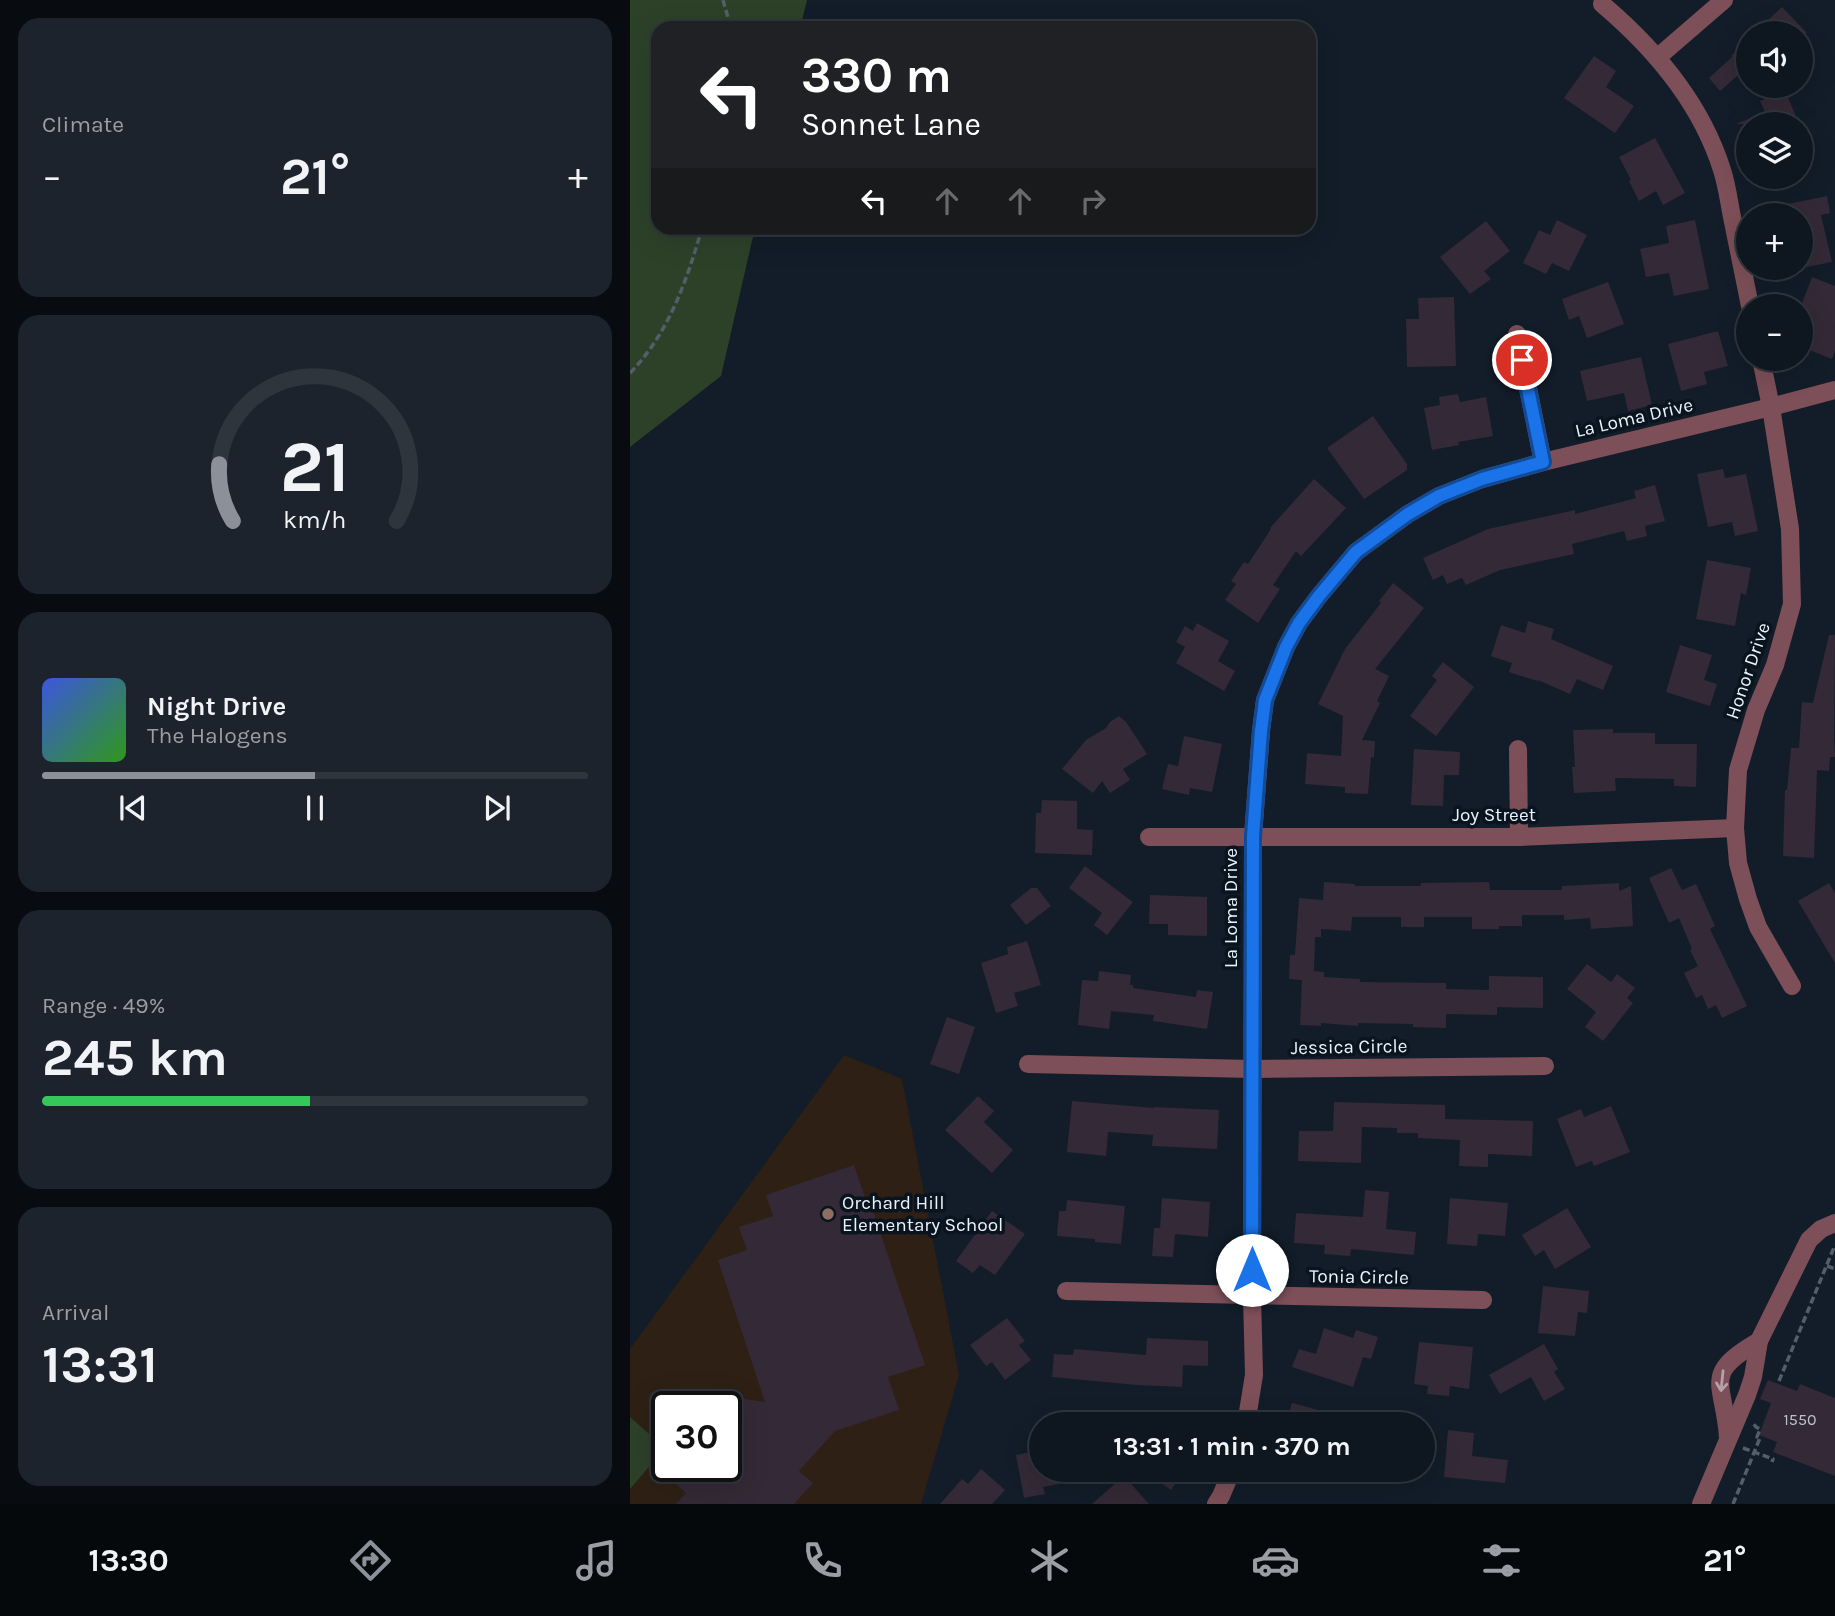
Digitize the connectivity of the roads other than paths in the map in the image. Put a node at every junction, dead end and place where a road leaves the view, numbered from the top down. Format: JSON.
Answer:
{"nodes":[{"id":1,"x":1724,"y":0,"type":"edge"},
{"id":2,"x":1602,"y":4,"type":"dead end"},
{"id":3,"x":1658,"y":57,"type":"junction"},
{"id":4,"x":1748,"y":294,"type":"edge"},
{"id":5,"x":1517,"y":334,"type":"dead end"},
{"id":6,"x":1764,"y":371,"type":"edge"},
{"id":7,"x":1835,"y":390,"type":"edge"},
{"id":8,"x":1771,"y":407,"type":"junction"},
{"id":9,"x":1543,"y":462,"type":"junction"},
{"id":10,"x":1518,"y":749,"type":"dead end"},
{"id":11,"x":1735,"y":828,"type":"junction"},
{"id":12,"x":1253,"y":836,"type":"junction"},
{"id":13,"x":1149,"y":837,"type":"dead end"},
{"id":14,"x":1519,"y":837,"type":"junction"},
{"id":15,"x":1792,"y":986,"type":"dead end"},
{"id":16,"x":1028,"y":1064,"type":"dead end"},
{"id":17,"x":1545,"y":1066,"type":"dead end"},
{"id":18,"x":1252,"y":1069,"type":"junction"},
{"id":19,"x":1835,"y":1223,"type":"edge"},
{"id":20,"x":1066,"y":1291,"type":"dead end"},
{"id":21,"x":1252,"y":1296,"type":"junction"},
{"id":22,"x":1483,"y":1300,"type":"dead end"},
{"id":23,"x":1759,"y":1341,"type":"junction"},
{"id":24,"x":1248,"y":1412,"type":"edge"},
{"id":25,"x":1733,"y":1444,"type":"junction"},
{"id":26,"x":1226,"y":1482,"type":"edge"},
{"id":27,"x":1219,"y":1500,"type":"edge"},
{"id":28,"x":1238,"y":1504,"type":"edge"},
{"id":29,"x":1701,"y":1504,"type":"edge"}],
"edges":[{"from":1,"to":3,"type":"street"},
{"from":2,"to":3,"type":"street"},
{"from":3,"to":4,"type":"street"},
{"from":5,"to":9,"type":"street"},
{"from":6,"to":8,"type":"street","name":"Honor Drive"},
{"from":7,"to":8,"type":"street","name":"La Loma Drive"},
{"from":8,"to":9,"type":"street","name":"La Loma Drive"},
{"from":8,"to":11,"type":"street","name":"Honor Drive"},
{"from":9,"to":12,"type":"street","name":"La Loma Drive"},
{"from":10,"to":14,"type":"street"},
{"from":11,"to":14,"type":"street","name":"Joy Street"},
{"from":11,"to":15,"type":"street","name":"Honor Drive"},
{"from":12,"to":13,"type":"street","name":"Joy Street"},
{"from":12,"to":14,"type":"street","name":"Joy Street"},
{"from":12,"to":18,"type":"street","name":"La Loma Drive"},
{"from":16,"to":18,"type":"street","name":"Jessica Circle"},
{"from":17,"to":18,"type":"street","name":"Jessica Circle"},
{"from":18,"to":21,"type":"street","name":"La Loma Drive"},
{"from":19,"to":23,"type":"street"},
{"from":20,"to":21,"type":"street","name":"Tonia Circle"},
{"from":21,"to":22,"type":"street","name":"Tonia Circle"},
{"from":21,"to":24,"type":"street","name":"La Loma Drive"},
{"from":23,"to":25,"type":"street"},
{"from":23,"to":25,"type":"street","one_way":true},
{"from":25,"to":29,"type":"street"},
{"from":26,"to":27,"type":"street"},
{"from":27,"to":28,"type":"street"}]}
